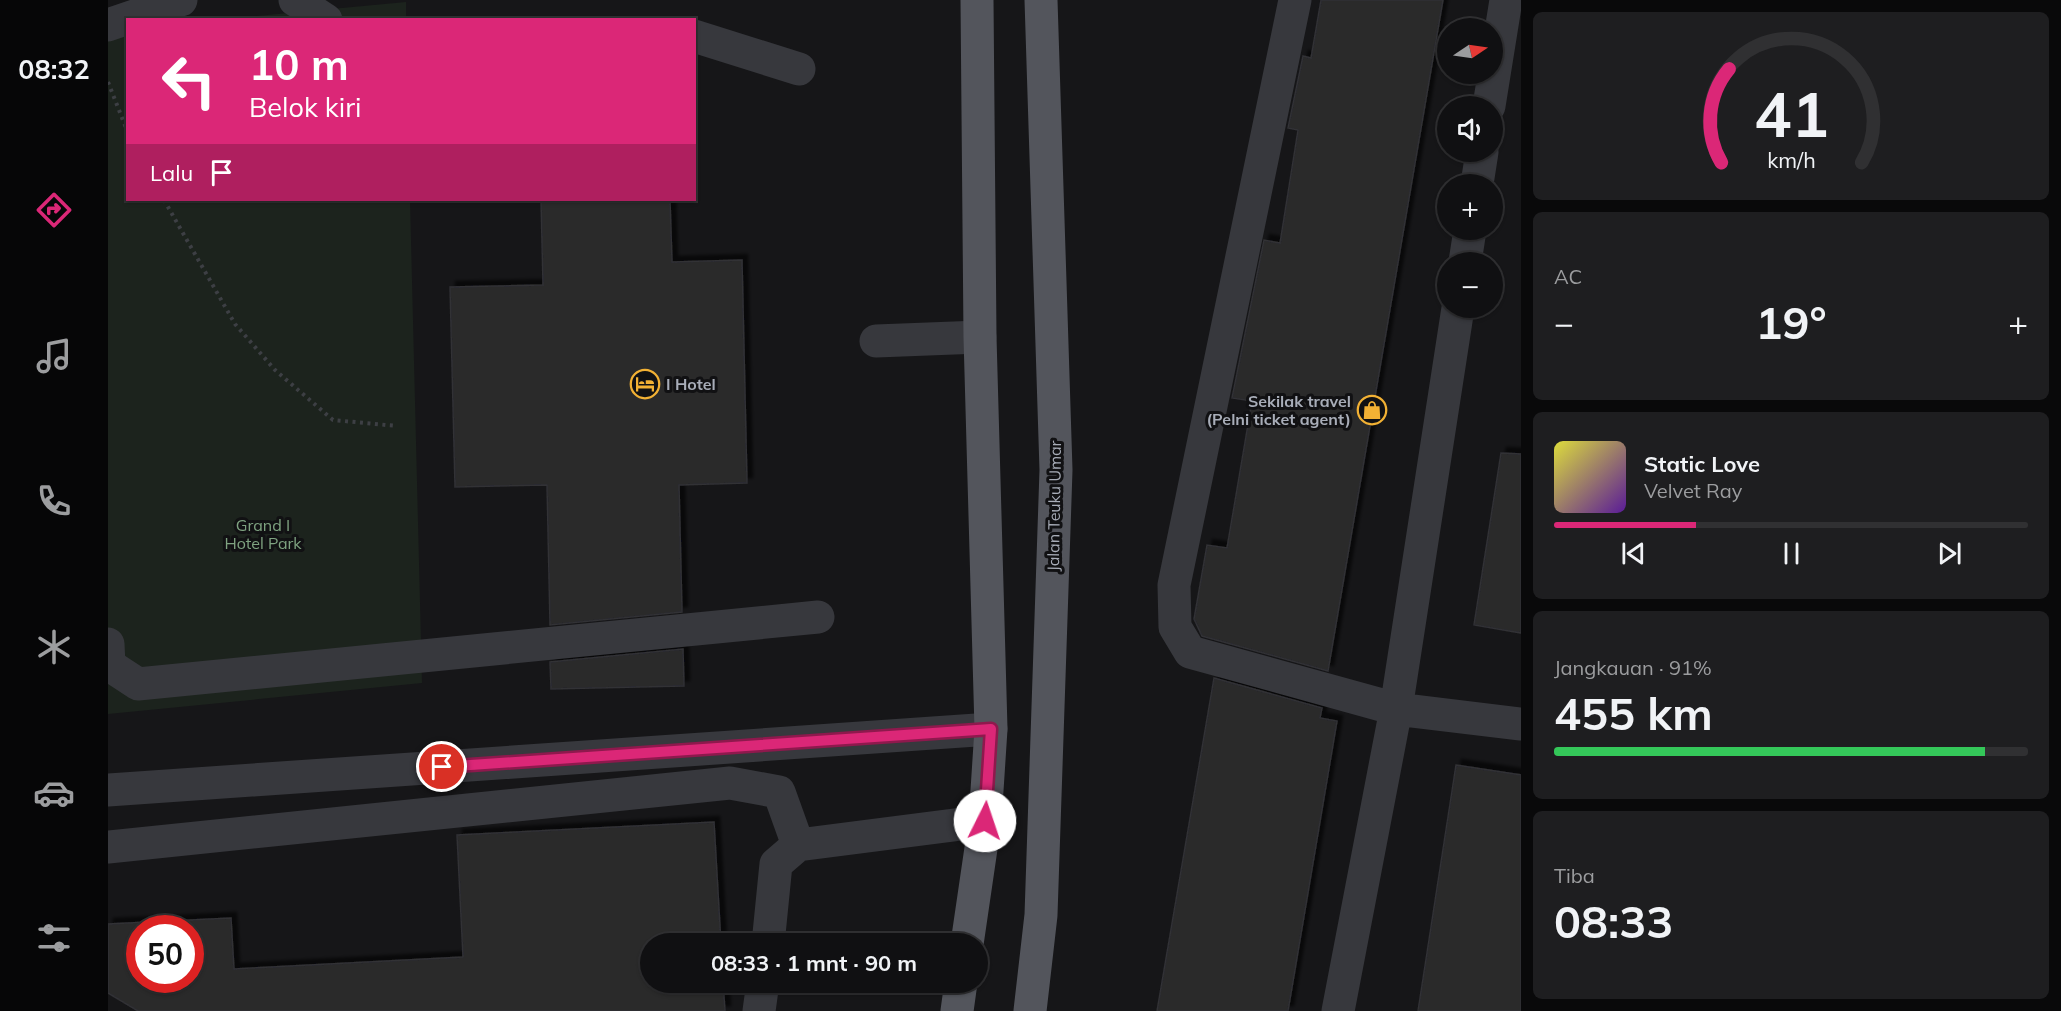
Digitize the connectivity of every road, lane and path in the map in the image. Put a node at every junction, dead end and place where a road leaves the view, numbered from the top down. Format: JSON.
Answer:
{"nodes":[{"id":1,"x":181,"y":0,"type":"edge"},
{"id":2,"x":295,"y":0,"type":"edge"},
{"id":3,"x":977,"y":0,"type":"edge"},
{"id":4,"x":1041,"y":0,"type":"edge"},
{"id":5,"x":1295,"y":0,"type":"edge"},
{"id":6,"x":1506,"y":0,"type":"edge"},
{"id":7,"x":128,"y":18,"type":"edge"},
{"id":8,"x":323,"y":18,"type":"edge"},
{"id":9,"x":126,"y":19,"type":"edge"},
{"id":10,"x":108,"y":25,"type":"edge"},
{"id":11,"x":696,"y":37,"type":"edge"},
{"id":12,"x":799,"y":69,"type":"dead end"},
{"id":13,"x":108,"y":82,"type":"edge"},
{"id":14,"x":1491,"y":96,"type":"edge"},
{"id":15,"x":126,"y":129,"type":"edge"},
{"id":16,"x":165,"y":201,"type":"edge"},
{"id":17,"x":1456,"y":318,"type":"edge"},
{"id":18,"x":980,"y":337,"type":"junction"},
{"id":19,"x":876,"y":341,"type":"dead end"},
{"id":20,"x":397,"y":426,"type":"dead end"},
{"id":21,"x":818,"y":616,"type":"dead end"},
{"id":22,"x":108,"y":644,"type":"edge"},
{"id":23,"x":1396,"y":709,"type":"junction"},
{"id":24,"x":1521,"y":724,"type":"edge"},
{"id":25,"x":991,"y":729,"type":"junction"},
{"id":26,"x":108,"y":790,"type":"edge"},
{"id":27,"x":985,"y":821,"type":"junction"},
{"id":28,"x":798,"y":845,"type":"junction"},
{"id":29,"x":108,"y":847,"type":"edge"},
{"id":30,"x":769,"y":933,"type":"edge"},
{"id":31,"x":969,"y":933,"type":"edge"},
{"id":32,"x":761,"y":993,"type":"edge"},
{"id":33,"x":959,"y":993,"type":"edge"},
{"id":34,"x":759,"y":1011,"type":"edge"},
{"id":35,"x":957,"y":1011,"type":"edge"},
{"id":36,"x":1030,"y":1011,"type":"edge"},
{"id":37,"x":1338,"y":1011,"type":"edge"}],
"edges":[{"from":1,"to":7,"type":"street"},
{"from":2,"to":8,"type":"street"},
{"from":3,"to":18,"type":"main road"},
{"from":4,"to":36,"type":"main road","name":"Jalan Teuku Umar"},
{"from":5,"to":23,"type":"street"},
{"from":6,"to":14,"type":"street"},
{"from":9,"to":10,"type":"street"},
{"from":11,"to":12,"type":"street"},
{"from":13,"to":15,"type":"path"},
{"from":16,"to":20,"type":"path"},
{"from":17,"to":23,"type":"street"},
{"from":18,"to":19,"type":"street"},
{"from":18,"to":25,"type":"main road"},
{"from":21,"to":22,"type":"street"},
{"from":23,"to":24,"type":"street"},
{"from":23,"to":37,"type":"street"},
{"from":25,"to":26,"type":"street"},
{"from":25,"to":27,"type":"main road"},
{"from":27,"to":28,"type":"street"},
{"from":27,"to":31,"type":"main road"},
{"from":28,"to":29,"type":"street"},
{"from":28,"to":30,"type":"street"},
{"from":32,"to":34,"type":"street"},
{"from":33,"to":35,"type":"main road"}]}
